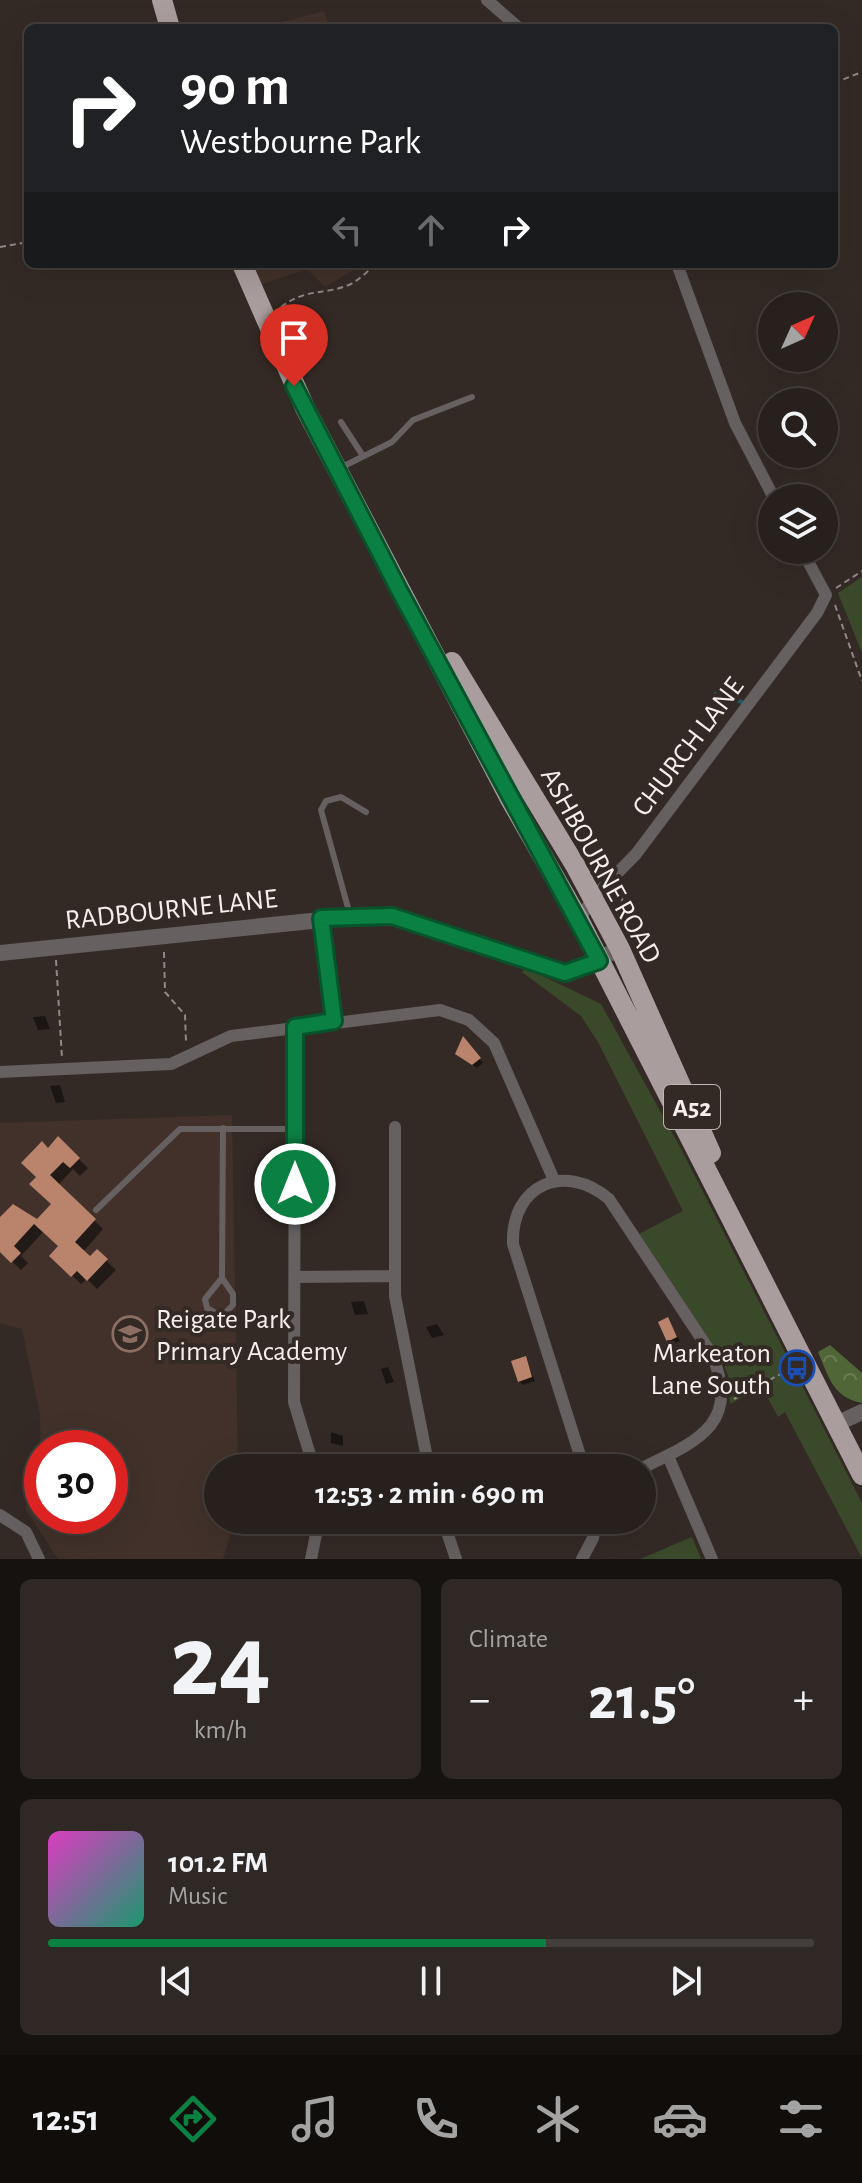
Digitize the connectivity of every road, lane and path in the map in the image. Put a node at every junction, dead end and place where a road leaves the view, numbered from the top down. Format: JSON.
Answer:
{"nodes":[{"id":1,"x":162,"y":0,"type":"edge"},
{"id":2,"x":487,"y":0,"type":"edge"},
{"id":3,"x":169,"y":24,"type":"edge"},
{"id":4,"x":514,"y":24,"type":"edge"},
{"id":5,"x":862,"y":72,"type":"edge"},
{"id":6,"x":838,"y":81,"type":"edge"},
{"id":7,"x":24,"y":243,"type":"edge"},
{"id":8,"x":0,"y":247,"type":"edge"},
{"id":9,"x":244,"y":268,"type":"edge"},
{"id":10,"x":371,"y":268,"type":"edge"},
{"id":11,"x":678,"y":268,"type":"edge"},
{"id":12,"x":264,"y":319,"type":"junction"},
{"id":13,"x":472,"y":397,"type":"dead end"},
{"id":14,"x":341,"y":422,"type":"dead end"},
{"id":15,"x":363,"y":456,"type":"junction"},
{"id":16,"x":337,"y":470,"type":"junction"},
{"id":17,"x":767,"y":484,"type":"edge"},
{"id":18,"x":358,"y":509,"type":"junction"},
{"id":19,"x":809,"y":564,"type":"edge"},
{"id":20,"x":862,"y":571,"type":"edge"},
{"id":21,"x":826,"y":595,"type":"junction"},
{"id":22,"x":862,"y":681,"type":"edge"},
{"id":23,"x":366,"y":812,"type":"dead end"},
{"id":24,"x":593,"y":898,"type":"junction"},
{"id":25,"x":350,"y":915,"type":"junction"},
{"id":26,"x":321,"y":918,"type":"junction"},
{"id":27,"x":579,"y":920,"type":"junction"},
{"id":28,"x":163,"y":934,"type":"junction"},
{"id":29,"x":56,"y":947,"type":"junction"},
{"id":30,"x":620,"y":949,"type":"junction"},
{"id":31,"x":0,"y":953,"type":"edge"},
{"id":32,"x":599,"y":961,"type":"junction"},
{"id":33,"x":334,"y":1021,"type":"junction"},
{"id":34,"x":295,"y":1027,"type":"junction"},
{"id":35,"x":187,"y":1058,"type":"junction"},
{"id":36,"x":62,"y":1070,"type":"junction"},
{"id":37,"x":0,"y":1072,"type":"edge"},
{"id":38,"x":395,"y":1127,"type":"dead end"},
{"id":39,"x":223,"y":1128,"type":"junction"},
{"id":40,"x":296,"y":1129,"type":"junction"},
{"id":41,"x":554,"y":1180,"type":"junction"},
{"id":42,"x":96,"y":1210,"type":"dead end"},
{"id":43,"x":757,"y":1268,"type":"junction"},
{"id":44,"x":394,"y":1276,"type":"junction"},
{"id":45,"x":295,"y":1277,"type":"junction"},
{"id":46,"x":222,"y":1278,"type":"junction"},
{"id":47,"x":804,"y":1361,"type":"junction"},
{"id":48,"x":718,"y":1407,"type":"junction"},
{"id":49,"x":862,"y":1412,"type":"edge"},
{"id":50,"x":836,"y":1424,"type":"junction"},
{"id":51,"x":310,"y":1454,"type":"edge"},
{"id":52,"x":427,"y":1454,"type":"edge"},
{"id":53,"x":580,"y":1454,"type":"edge"},
{"id":54,"x":668,"y":1456,"type":"junction"},
{"id":55,"x":656,"y":1462,"type":"edge"},
{"id":56,"x":862,"y":1475,"type":"edge"},
{"id":57,"x":0,"y":1515,"type":"edge"},
{"id":58,"x":316,"y":1534,"type":"edge"},
{"id":59,"x":448,"y":1534,"type":"edge"},
{"id":60,"x":594,"y":1534,"type":"edge"},
{"id":61,"x":39,"y":1559,"type":"edge"},
{"id":62,"x":311,"y":1559,"type":"edge"},
{"id":63,"x":456,"y":1559,"type":"edge"},
{"id":64,"x":582,"y":1559,"type":"edge"},
{"id":65,"x":712,"y":1559,"type":"edge"}],
"edges":[{"from":1,"to":3,"type":"highway"},
{"from":2,"to":4,"type":"street"},
{"from":5,"to":6,"type":"path"},
{"from":7,"to":8,"type":"path"},
{"from":9,"to":12,"type":"highway","name":"ASHBOURNE ROAD","number":"A52"},
{"from":10,"to":12,"type":"path"},
{"from":11,"to":17,"type":"street"},
{"from":12,"to":16,"type":"highway","name":"ASHBOURNE ROAD","number":"A52"},
{"from":13,"to":15,"type":"lane"},
{"from":14,"to":15,"type":"lane"},
{"from":15,"to":16,"type":"lane"},
{"from":16,"to":18,"type":"highway","name":"ASHBOURNE ROAD","number":"A52"},
{"from":18,"to":24,"type":"highway","name":"ASHBOURNE ROAD","number":"A52"},
{"from":18,"to":27,"type":"highway","name":"ASHBOURNE ROAD","number":"A52"},
{"from":19,"to":21,"type":"street"},
{"from":20,"to":21,"type":"path"},
{"from":21,"to":22,"type":"path"},
{"from":21,"to":24,"type":"street","name":"CHURCH LANE"},
{"from":23,"to":25,"type":"lane"},
{"from":24,"to":27,"type":"street","name":"CHURCH LANE"},
{"from":24,"to":30,"type":"highway","name":"ASHBOURNE ROAD","number":"A52"},
{"from":25,"to":26,"type":"street","name":"RADBOURNE LANE"},
{"from":25,"to":32,"type":"street","name":"RADBOURNE LANE"},
{"from":26,"to":28,"type":"street","name":"RADBOURNE LANE"},
{"from":26,"to":33,"type":"street"},
{"from":27,"to":32,"type":"highway","name":"ASHBOURNE ROAD","number":"A52"},
{"from":28,"to":29,"type":"street","name":"RADBOURNE LANE"},
{"from":28,"to":35,"type":"path"},
{"from":29,"to":31,"type":"street","name":"RADBOURNE LANE"},
{"from":29,"to":36,"type":"path"},
{"from":30,"to":32,"type":"street","name":"RADBOURNE LANE"},
{"from":30,"to":43,"type":"highway","name":"ASHBOURNE ROAD","number":"A52"},
{"from":32,"to":43,"type":"highway","name":"ASHBOURNE ROAD","number":"A52"},
{"from":33,"to":34,"type":"street"},
{"from":33,"to":41,"type":"street"},
{"from":34,"to":35,"type":"street"},
{"from":34,"to":40,"type":"street"},
{"from":35,"to":36,"type":"street"},
{"from":36,"to":37,"type":"street"},
{"from":38,"to":44,"type":"street"},
{"from":39,"to":40,"type":"lane"},
{"from":39,"to":42,"type":"lane"},
{"from":39,"to":46,"type":"lane"},
{"from":40,"to":45,"type":"street"},
{"from":41,"to":48,"type":"street"},
{"from":41,"to":53,"type":"street"},
{"from":43,"to":47,"type":"highway","name":"ASHBOURNE ROAD","number":"A52"},
{"from":44,"to":45,"type":"street"},
{"from":44,"to":52,"type":"street"},
{"from":45,"to":51,"type":"street"},
{"from":46,"to":46,"type":"lane"},
{"from":47,"to":48,"type":"path"},
{"from":47,"to":50,"type":"highway","name":"ASHBOURNE ROAD","number":"A52"},
{"from":48,"to":54,"type":"street"},
{"from":49,"to":50,"type":"street"},
{"from":50,"to":56,"type":"highway","name":"ASHBOURNE ROAD","number":"A52"},
{"from":54,"to":55,"type":"street"},
{"from":54,"to":65,"type":"street"},
{"from":57,"to":61,"type":"street"},
{"from":58,"to":62,"type":"street"},
{"from":59,"to":63,"type":"street"},
{"from":60,"to":64,"type":"street"}]}
